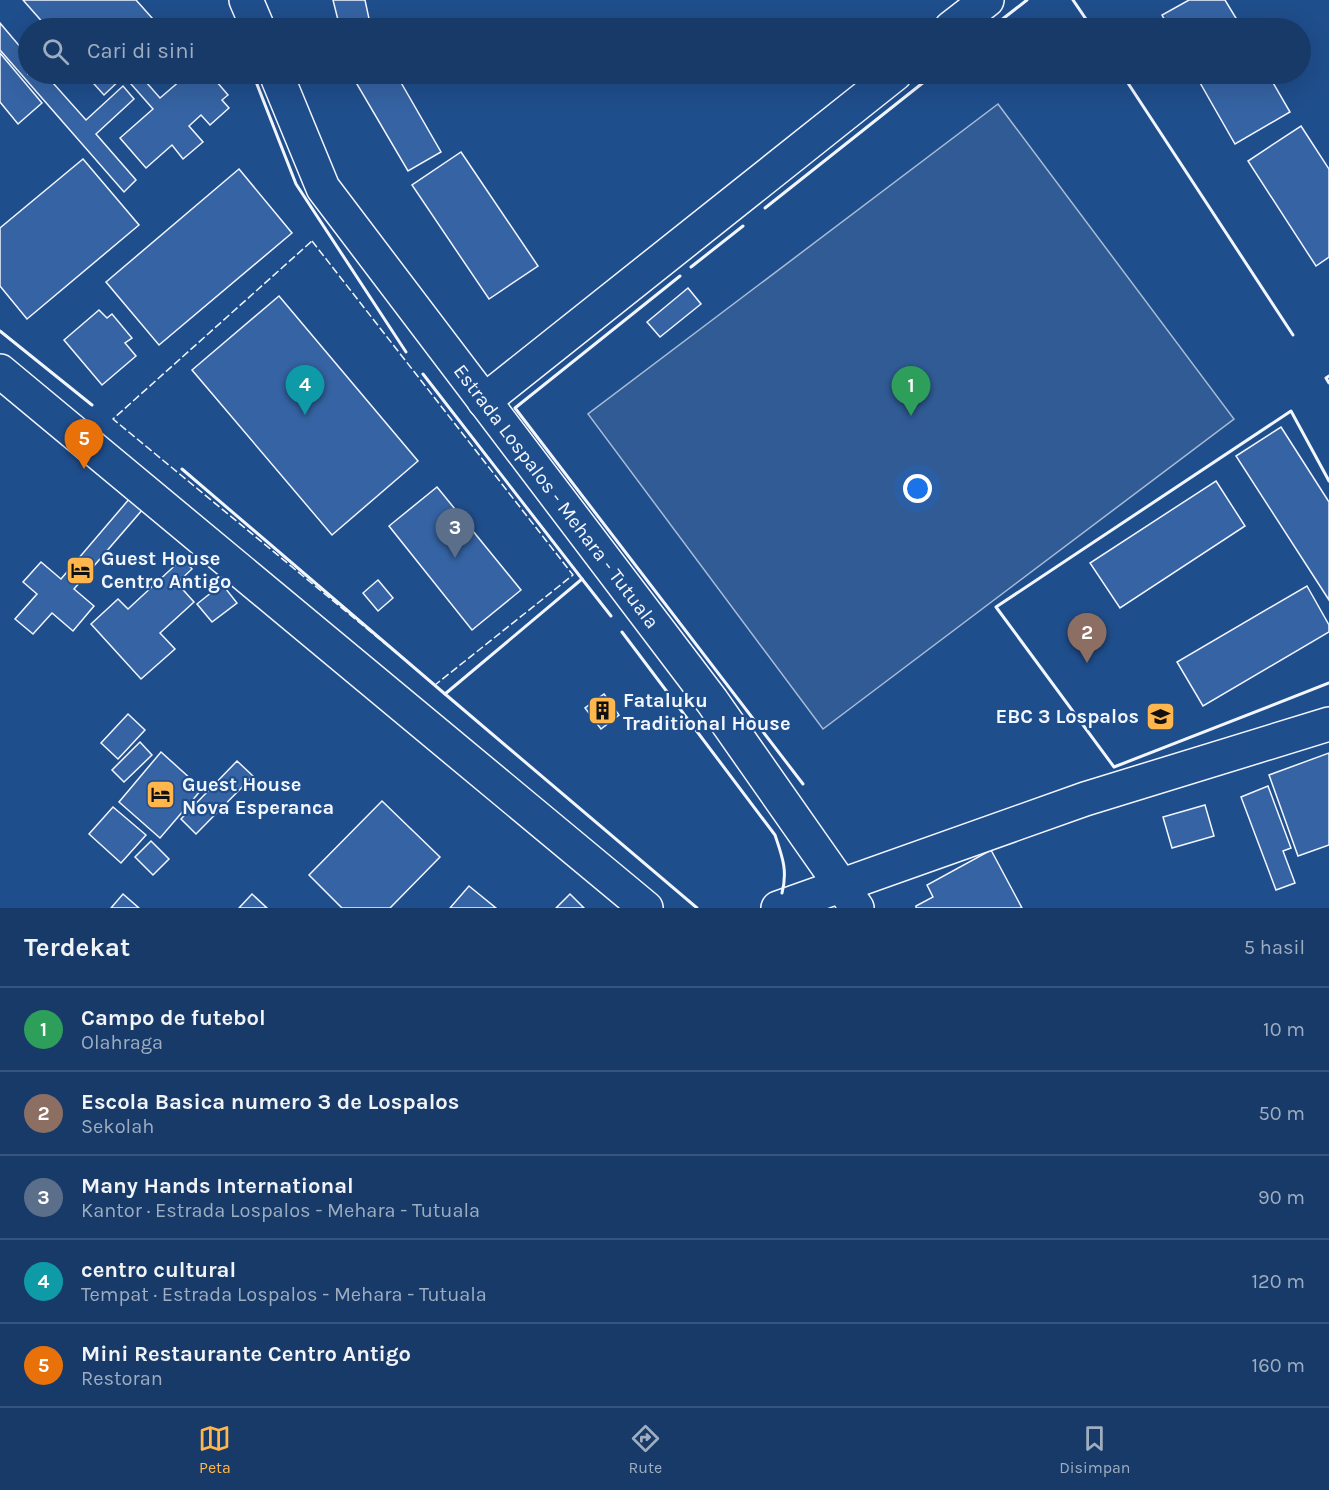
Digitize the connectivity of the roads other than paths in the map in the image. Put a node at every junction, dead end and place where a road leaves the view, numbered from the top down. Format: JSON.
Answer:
{"nodes":[{"id":1,"x":246,"y":0,"type":"edge"},
{"id":2,"x":987,"y":0,"type":"edge"},
{"id":3,"x":254,"y":18,"type":"edge"},
{"id":4,"x":964,"y":18,"type":"edge"},
{"id":5,"x":280,"y":84,"type":"edge"},
{"id":6,"x":882,"y":84,"type":"edge"},
{"id":7,"x":0,"y":371,"type":"edge"},
{"id":8,"x":484,"y":401,"type":"junction"},
{"id":9,"x":1329,"y":724,"type":"edge"},
{"id":10,"x":850,"y":897,"type":"edge"},
{"id":11,"x":646,"y":908,"type":"edge"},
{"id":12,"x":778,"y":908,"type":"edge"}],
"edges":[{"from":1,"to":3,"type":"street"},
{"from":2,"to":4,"type":"street"},
{"from":5,"to":8,"type":"street","name":"Estrada Lospalos - Mehara - Tutuala"},
{"from":6,"to":8,"type":"street"},
{"from":7,"to":11,"type":"street"},
{"from":8,"to":10,"type":"street","name":"Estrada Lospalos - Mehara - Tutuala"},
{"from":9,"to":10,"type":"street"},
{"from":10,"to":12,"type":"street"}]}
